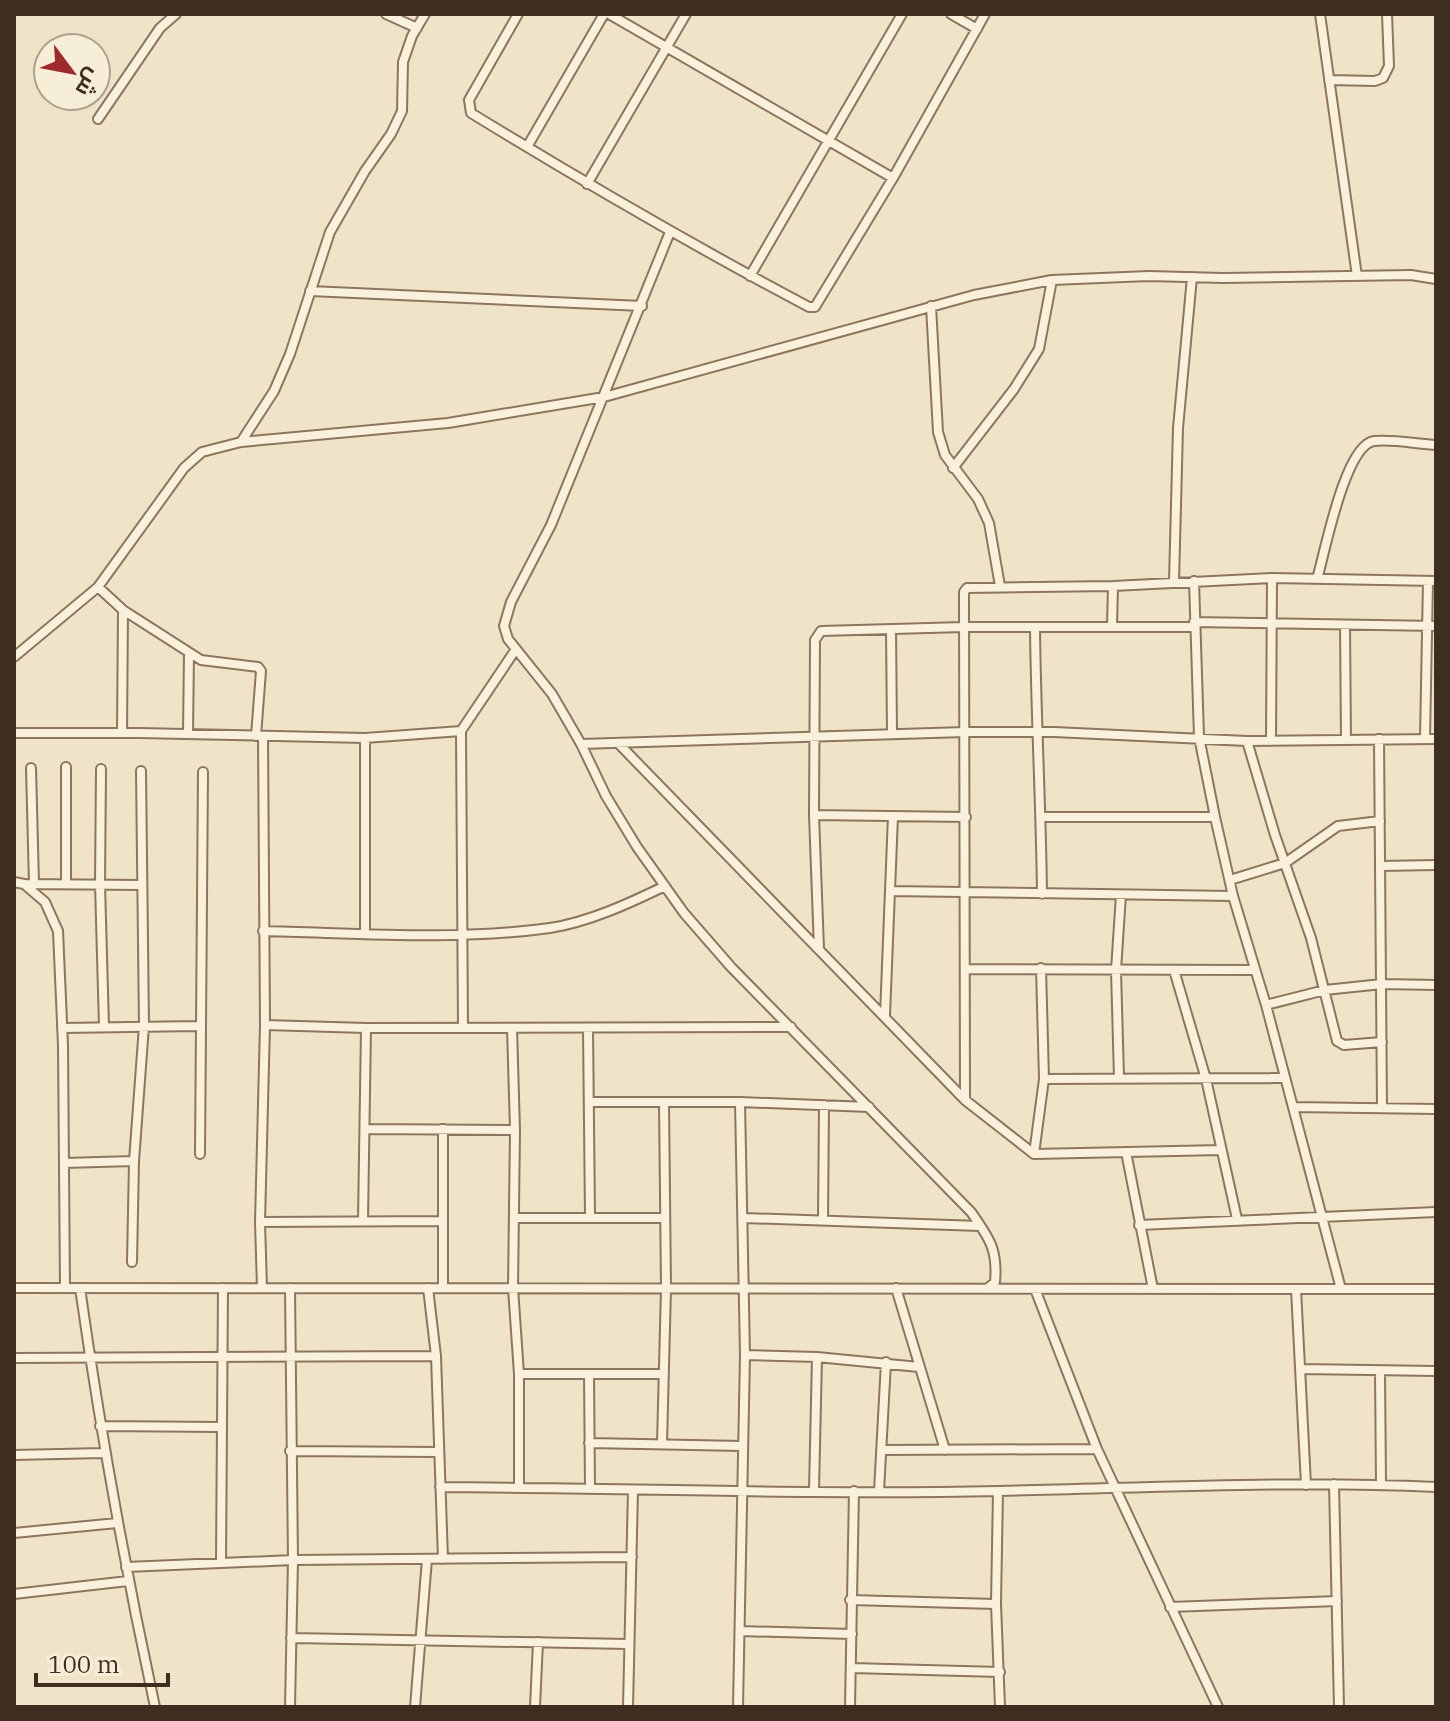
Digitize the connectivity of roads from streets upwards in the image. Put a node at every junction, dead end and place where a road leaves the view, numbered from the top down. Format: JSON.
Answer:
{"nodes":[{"id":1,"x":176,"y":14,"type":"edge"},
{"id":2,"x":386,"y":14,"type":"edge"},
{"id":3,"x":425,"y":14,"type":"edge"},
{"id":4,"x":518,"y":14,"type":"edge"},
{"id":5,"x":607,"y":14,"type":"edge"},
{"id":6,"x":686,"y":14,"type":"edge"},
{"id":7,"x":902,"y":14,"type":"edge"},
{"id":8,"x":951,"y":14,"type":"edge"},
{"id":9,"x":985,"y":14,"type":"edge"},
{"id":10,"x":1320,"y":14,"type":"edge"},
{"id":11,"x":1387,"y":14,"type":"edge"},
{"id":12,"x":417,"y":28,"type":"junction"},
{"id":13,"x":977,"y":29,"type":"junction"},
{"id":14,"x":668,"y":48,"type":"junction"},
{"id":15,"x":1329,"y":80,"type":"junction"},
{"id":16,"x":98,"y":119,"type":"dead end"},
{"id":17,"x":829,"y":141,"type":"junction"},
{"id":18,"x":527,"y":147,"type":"junction"},
{"id":19,"x":893,"y":178,"type":"junction"},
{"id":20,"x":587,"y":184,"type":"junction"},
{"id":21,"x":670,"y":232,"type":"junction"},
{"id":22,"x":750,"y":276,"type":"junction"},
{"id":23,"x":1357,"y":276,"type":"junction"},
{"id":24,"x":1192,"y":277,"type":"junction"},
{"id":25,"x":1436,"y":279,"type":"edge"},
{"id":26,"x":1052,"y":280,"type":"junction"},
{"id":27,"x":310,"y":291,"type":"junction"},
{"id":28,"x":642,"y":306,"type":"junction"},
{"id":29,"x":931,"y":306,"type":"junction"},
{"id":30,"x":604,"y":397,"type":"junction"},
{"id":31,"x":241,"y":442,"type":"junction"},
{"id":32,"x":1436,"y":445,"type":"edge"},
{"id":33,"x":953,"y":468,"type":"junction"},
{"id":34,"x":1272,"y":578,"type":"junction"},
{"id":35,"x":1317,"y":579,"type":"junction"},
{"id":36,"x":1194,"y":581,"type":"junction"},
{"id":37,"x":1432,"y":581,"type":"edge"},
{"id":38,"x":1174,"y":582,"type":"junction"},
{"id":39,"x":1000,"y":586,"type":"junction"},
{"id":40,"x":1113,"y":586,"type":"junction"},
{"id":41,"x":98,"y":587,"type":"junction"},
{"id":42,"x":123,"y":610,"type":"junction"},
{"id":43,"x":1195,"y":625,"type":"junction"},
{"id":44,"x":1271,"y":625,"type":"junction"},
{"id":45,"x":1345,"y":625,"type":"junction"},
{"id":46,"x":1112,"y":626,"type":"junction"},
{"id":47,"x":1425,"y":626,"type":"junction"},
{"id":48,"x":1436,"y":626,"type":"edge"},
{"id":49,"x":964,"y":627,"type":"junction"},
{"id":50,"x":891,"y":629,"type":"junction"},
{"id":51,"x":1035,"y":629,"type":"junction"},
{"id":52,"x":516,"y":649,"type":"junction"},
{"id":53,"x":189,"y":653,"type":"junction"},
{"id":54,"x":14,"y":657,"type":"edge"},
{"id":55,"x":461,"y":731,"type":"junction"},
{"id":56,"x":965,"y":732,"type":"junction"},
{"id":57,"x":14,"y":733,"type":"edge"},
{"id":58,"x":122,"y":733,"type":"junction"},
{"id":59,"x":892,"y":733,"type":"junction"},
{"id":60,"x":1036,"y":733,"type":"junction"},
{"id":61,"x":188,"y":734,"type":"junction"},
{"id":62,"x":815,"y":735,"type":"junction"},
{"id":63,"x":260,"y":736,"type":"junction"},
{"id":64,"x":1199,"y":737,"type":"junction"},
{"id":65,"x":365,"y":738,"type":"junction"},
{"id":66,"x":1379,"y":739,"type":"junction"},
{"id":67,"x":1425,"y":739,"type":"junction"},
{"id":68,"x":1436,"y":739,"type":"edge"},
{"id":69,"x":1346,"y":740,"type":"junction"},
{"id":70,"x":1247,"y":741,"type":"junction"},
{"id":71,"x":1271,"y":741,"type":"junction"},
{"id":72,"x":618,"y":743,"type":"junction"},
{"id":73,"x":581,"y":744,"type":"junction"},
{"id":74,"x":66,"y":767,"type":"dead end"},
{"id":75,"x":31,"y":768,"type":"dead end"},
{"id":76,"x":101,"y":769,"type":"dead end"},
{"id":77,"x":141,"y":771,"type":"dead end"},
{"id":78,"x":203,"y":772,"type":"dead end"},
{"id":79,"x":814,"y":815,"type":"junction"},
{"id":80,"x":893,"y":816,"type":"junction"},
{"id":81,"x":966,"y":817,"type":"junction"},
{"id":82,"x":1041,"y":817,"type":"junction"},
{"id":83,"x":1215,"y":817,"type":"junction"},
{"id":84,"x":1380,"y":821,"type":"junction"},
{"id":85,"x":1285,"y":863,"type":"junction"},
{"id":86,"x":1436,"y":865,"type":"edge"},
{"id":87,"x":1380,"y":866,"type":"junction"},
{"id":88,"x":1230,"y":880,"type":"junction"},
{"id":89,"x":24,"y":883,"type":"edge"},
{"id":90,"x":66,"y":884,"type":"junction"},
{"id":91,"x":100,"y":884,"type":"junction"},
{"id":92,"x":141,"y":885,"type":"junction"},
{"id":93,"x":665,"y":886,"type":"junction"},
{"id":94,"x":890,"y":891,"type":"junction"},
{"id":95,"x":963,"y":893,"type":"junction"},
{"id":96,"x":1042,"y":894,"type":"junction"},
{"id":97,"x":1121,"y":895,"type":"junction"},
{"id":98,"x":1233,"y":896,"type":"junction"},
{"id":99,"x":263,"y":931,"type":"junction"},
{"id":100,"x":365,"y":933,"type":"junction"},
{"id":101,"x":464,"y":933,"type":"junction"},
{"id":102,"x":819,"y":950,"type":"junction"},
{"id":103,"x":1041,"y":968,"type":"junction"},
{"id":104,"x":965,"y":969,"type":"junction"},
{"id":105,"x":1116,"y":970,"type":"junction"},
{"id":106,"x":1174,"y":970,"type":"junction"},
{"id":107,"x":1254,"y":970,"type":"junction"},
{"id":108,"x":1382,"y":984,"type":"junction"},
{"id":109,"x":1436,"y":985,"type":"edge"},
{"id":110,"x":1325,"y":990,"type":"junction"},
{"id":111,"x":1266,"y":1005,"type":"junction"},
{"id":112,"x":885,"y":1015,"type":"junction"},
{"id":113,"x":265,"y":1025,"type":"junction"},
{"id":114,"x":144,"y":1026,"type":"junction"},
{"id":115,"x":200,"y":1026,"type":"junction"},
{"id":116,"x":104,"y":1027,"type":"junction"},
{"id":117,"x":791,"y":1027,"type":"junction"},
{"id":118,"x":62,"y":1028,"type":"junction"},
{"id":119,"x":366,"y":1028,"type":"junction"},
{"id":120,"x":463,"y":1028,"type":"junction"},
{"id":121,"x":512,"y":1028,"type":"junction"},
{"id":122,"x":588,"y":1028,"type":"junction"},
{"id":123,"x":1382,"y":1042,"type":"junction"},
{"id":124,"x":1119,"y":1078,"type":"junction"},
{"id":125,"x":1285,"y":1078,"type":"junction"},
{"id":126,"x":1044,"y":1079,"type":"junction"},
{"id":127,"x":1206,"y":1079,"type":"junction"},
{"id":128,"x":965,"y":1100,"type":"junction"},
{"id":129,"x":589,"y":1102,"type":"junction"},
{"id":130,"x":664,"y":1102,"type":"junction"},
{"id":131,"x":740,"y":1102,"type":"junction"},
{"id":132,"x":824,"y":1105,"type":"junction"},
{"id":133,"x":870,"y":1107,"type":"junction"},
{"id":134,"x":1293,"y":1107,"type":"junction"},
{"id":135,"x":1382,"y":1108,"type":"junction"},
{"id":136,"x":1436,"y":1109,"type":"edge"},
{"id":137,"x":366,"y":1129,"type":"junction"},
{"id":138,"x":443,"y":1129,"type":"junction"},
{"id":139,"x":515,"y":1130,"type":"junction"},
{"id":140,"x":1221,"y":1150,"type":"junction"},
{"id":141,"x":1126,"y":1152,"type":"junction"},
{"id":142,"x":200,"y":1154,"type":"dead end"},
{"id":143,"x":1034,"y":1154,"type":"junction"},
{"id":144,"x":134,"y":1161,"type":"junction"},
{"id":145,"x":64,"y":1163,"type":"junction"},
{"id":146,"x":1436,"y":1212,"type":"edge"},
{"id":147,"x":590,"y":1217,"type":"junction"},
{"id":148,"x":1323,"y":1217,"type":"junction"},
{"id":149,"x":514,"y":1218,"type":"junction"},
{"id":150,"x":664,"y":1218,"type":"junction"},
{"id":151,"x":744,"y":1218,"type":"junction"},
{"id":152,"x":1237,"y":1219,"type":"junction"},
{"id":153,"x":363,"y":1220,"type":"junction"},
{"id":154,"x":823,"y":1220,"type":"junction"},
{"id":155,"x":443,"y":1221,"type":"junction"},
{"id":156,"x":260,"y":1222,"type":"junction"},
{"id":157,"x":1139,"y":1225,"type":"junction"},
{"id":158,"x":980,"y":1226,"type":"junction"},
{"id":159,"x":132,"y":1262,"type":"dead end"},
{"id":160,"x":14,"y":1288,"type":"edge"},
{"id":161,"x":65,"y":1288,"type":"junction"},
{"id":162,"x":80,"y":1288,"type":"junction"},
{"id":163,"x":223,"y":1288,"type":"junction"},
{"id":164,"x":262,"y":1288,"type":"junction"},
{"id":165,"x":290,"y":1288,"type":"junction"},
{"id":166,"x":428,"y":1288,"type":"junction"},
{"id":167,"x":443,"y":1288,"type":"junction"},
{"id":168,"x":513,"y":1288,"type":"junction"},
{"id":169,"x":666,"y":1288,"type":"junction"},
{"id":170,"x":744,"y":1288,"type":"junction"},
{"id":171,"x":896,"y":1288,"type":"junction"},
{"id":172,"x":987,"y":1289,"type":"junction"},
{"id":173,"x":1035,"y":1289,"type":"junction"},
{"id":174,"x":1153,"y":1289,"type":"junction"},
{"id":175,"x":1296,"y":1289,"type":"junction"},
{"id":176,"x":1341,"y":1289,"type":"junction"},
{"id":177,"x":1436,"y":1289,"type":"edge"},
{"id":178,"x":745,"y":1355,"type":"junction"},
{"id":179,"x":436,"y":1356,"type":"junction"},
{"id":180,"x":222,"y":1357,"type":"junction"},
{"id":181,"x":291,"y":1357,"type":"junction"},
{"id":182,"x":817,"y":1357,"type":"junction"},
{"id":183,"x":14,"y":1358,"type":"edge"},
{"id":184,"x":90,"y":1359,"type":"junction"},
{"id":185,"x":886,"y":1362,"type":"junction"},
{"id":186,"x":919,"y":1367,"type":"junction"},
{"id":187,"x":1301,"y":1369,"type":"junction"},
{"id":188,"x":1380,"y":1371,"type":"junction"},
{"id":189,"x":1436,"y":1371,"type":"edge"},
{"id":190,"x":519,"y":1374,"type":"junction"},
{"id":191,"x":589,"y":1374,"type":"junction"},
{"id":192,"x":664,"y":1374,"type":"junction"},
{"id":193,"x":100,"y":1426,"type":"junction"},
{"id":194,"x":220,"y":1427,"type":"junction"},
{"id":195,"x":589,"y":1443,"type":"junction"},
{"id":196,"x":662,"y":1444,"type":"junction"},
{"id":197,"x":743,"y":1446,"type":"junction"},
{"id":198,"x":1097,"y":1449,"type":"junction"},
{"id":199,"x":882,"y":1450,"type":"junction"},
{"id":200,"x":945,"y":1450,"type":"junction"},
{"id":201,"x":290,"y":1451,"type":"junction"},
{"id":202,"x":439,"y":1452,"type":"junction"},
{"id":203,"x":104,"y":1453,"type":"junction"},
{"id":204,"x":14,"y":1455,"type":"edge"},
{"id":205,"x":1334,"y":1484,"type":"junction"},
{"id":206,"x":1381,"y":1484,"type":"junction"},
{"id":207,"x":1306,"y":1485,"type":"junction"},
{"id":208,"x":440,"y":1487,"type":"junction"},
{"id":209,"x":1116,"y":1487,"type":"junction"},
{"id":210,"x":1436,"y":1487,"type":"edge"},
{"id":211,"x":519,"y":1488,"type":"junction"},
{"id":212,"x":590,"y":1488,"type":"junction"},
{"id":213,"x":633,"y":1490,"type":"junction"},
{"id":214,"x":814,"y":1490,"type":"junction"},
{"id":215,"x":742,"y":1491,"type":"junction"},
{"id":216,"x":854,"y":1491,"type":"junction"},
{"id":217,"x":879,"y":1491,"type":"junction"},
{"id":218,"x":998,"y":1491,"type":"junction"},
{"id":219,"x":117,"y":1523,"type":"junction"},
{"id":220,"x":14,"y":1533,"type":"edge"},
{"id":221,"x":632,"y":1557,"type":"junction"},
{"id":222,"x":427,"y":1559,"type":"junction"},
{"id":223,"x":443,"y":1559,"type":"junction"},
{"id":224,"x":293,"y":1560,"type":"junction"},
{"id":225,"x":221,"y":1562,"type":"junction"},
{"id":226,"x":126,"y":1567,"type":"junction"},
{"id":227,"x":128,"y":1581,"type":"junction"},
{"id":228,"x":14,"y":1594,"type":"edge"},
{"id":229,"x":850,"y":1600,"type":"junction"},
{"id":230,"x":1337,"y":1601,"type":"junction"},
{"id":231,"x":996,"y":1604,"type":"junction"},
{"id":232,"x":1170,"y":1607,"type":"junction"},
{"id":233,"x":740,"y":1631,"type":"junction"},
{"id":234,"x":852,"y":1634,"type":"junction"},
{"id":235,"x":291,"y":1638,"type":"junction"},
{"id":236,"x":419,"y":1638,"type":"junction"},
{"id":237,"x":538,"y":1642,"type":"junction"},
{"id":238,"x":629,"y":1644,"type":"junction"},
{"id":239,"x":851,"y":1668,"type":"junction"},
{"id":240,"x":1000,"y":1672,"type":"junction"},
{"id":241,"x":155,"y":1707,"type":"edge"},
{"id":242,"x":290,"y":1707,"type":"edge"},
{"id":243,"x":415,"y":1707,"type":"edge"},
{"id":244,"x":535,"y":1707,"type":"edge"},
{"id":245,"x":628,"y":1707,"type":"edge"},
{"id":246,"x":738,"y":1707,"type":"edge"},
{"id":247,"x":850,"y":1707,"type":"edge"},
{"id":248,"x":1000,"y":1707,"type":"edge"},
{"id":249,"x":1218,"y":1707,"type":"edge"},
{"id":250,"x":1339,"y":1707,"type":"edge"}],
"edges":[{"from":1,"to":16,"type":"street"},
{"from":2,"to":12,"type":"street"},
{"from":3,"to":12,"type":"street"},
{"from":4,"to":18,"type":"street"},
{"from":5,"to":14,"type":"street"},
{"from":5,"to":18,"type":"street"},
{"from":6,"to":14,"type":"street"},
{"from":7,"to":17,"type":"street"},
{"from":8,"to":13,"type":"street"},
{"from":9,"to":13,"type":"street"},
{"from":10,"to":15,"type":"street"},
{"from":11,"to":15,"type":"street"},
{"from":12,"to":27,"type":"street"},
{"from":13,"to":19,"type":"street"},
{"from":14,"to":17,"type":"street"},
{"from":14,"to":20,"type":"street"},
{"from":15,"to":23,"type":"street"},
{"from":17,"to":19,"type":"street"},
{"from":17,"to":22,"type":"street"},
{"from":18,"to":20,"type":"street"},
{"from":19,"to":22,"type":"street"},
{"from":20,"to":21,"type":"street"},
{"from":21,"to":22,"type":"street"},
{"from":21,"to":28,"type":"street"},
{"from":23,"to":24,"type":"street"},
{"from":23,"to":25,"type":"street"},
{"from":24,"to":26,"type":"street"},
{"from":24,"to":38,"type":"street"},
{"from":26,"to":29,"type":"street"},
{"from":26,"to":33,"type":"street"},
{"from":27,"to":28,"type":"street"},
{"from":27,"to":31,"type":"street"},
{"from":28,"to":30,"type":"street"},
{"from":29,"to":30,"type":"street"},
{"from":29,"to":33,"type":"street"},
{"from":30,"to":31,"type":"street"},
{"from":30,"to":52,"type":"street"},
{"from":31,"to":41,"type":"street"},
{"from":32,"to":35,"type":"street"},
{"from":33,"to":39,"type":"street"},
{"from":34,"to":35,"type":"street"},
{"from":34,"to":36,"type":"street"},
{"from":34,"to":44,"type":"street"},
{"from":35,"to":37,"type":"street"},
{"from":36,"to":38,"type":"street"},
{"from":36,"to":43,"type":"street"},
{"from":37,"to":47,"type":"street"},
{"from":38,"to":40,"type":"street"},
{"from":39,"to":40,"type":"street"},
{"from":39,"to":49,"type":"street"},
{"from":40,"to":46,"type":"street"},
{"from":41,"to":42,"type":"street"},
{"from":41,"to":54,"type":"street"},
{"from":42,"to":53,"type":"street"},
{"from":42,"to":58,"type":"street"},
{"from":43,"to":44,"type":"street"},
{"from":43,"to":46,"type":"street"},
{"from":43,"to":64,"type":"street"},
{"from":44,"to":45,"type":"street"},
{"from":44,"to":71,"type":"street"},
{"from":45,"to":47,"type":"street"},
{"from":45,"to":69,"type":"street"},
{"from":46,"to":51,"type":"street"},
{"from":47,"to":48,"type":"street"},
{"from":47,"to":67,"type":"street"},
{"from":49,"to":50,"type":"street"},
{"from":49,"to":51,"type":"street"},
{"from":49,"to":56,"type":"street"},
{"from":50,"to":59,"type":"street"},
{"from":50,"to":62,"type":"street"},
{"from":51,"to":60,"type":"street"},
{"from":52,"to":55,"type":"street"},
{"from":52,"to":73,"type":"street"},
{"from":53,"to":61,"type":"street"},
{"from":53,"to":63,"type":"street"},
{"from":55,"to":65,"type":"street"},
{"from":55,"to":101,"type":"street"},
{"from":56,"to":59,"type":"street"},
{"from":56,"to":60,"type":"street"},
{"from":56,"to":81,"type":"street"},
{"from":57,"to":58,"type":"street"},
{"from":58,"to":61,"type":"street"},
{"from":59,"to":62,"type":"street"},
{"from":60,"to":64,"type":"street"},
{"from":60,"to":82,"type":"street"},
{"from":61,"to":63,"type":"street"},
{"from":62,"to":72,"type":"street"},
{"from":62,"to":79,"type":"street"},
{"from":63,"to":65,"type":"street"},
{"from":63,"to":99,"type":"street"},
{"from":64,"to":70,"type":"street"},
{"from":64,"to":83,"type":"street"},
{"from":65,"to":100,"type":"street"},
{"from":66,"to":67,"type":"street"},
{"from":66,"to":69,"type":"street"},
{"from":66,"to":84,"type":"street"},
{"from":67,"to":68,"type":"street"},
{"from":69,"to":71,"type":"street"},
{"from":70,"to":71,"type":"street"},
{"from":70,"to":85,"type":"street"},
{"from":72,"to":73,"type":"street"},
{"from":72,"to":102,"type":"street"},
{"from":73,"to":93,"type":"street"},
{"from":74,"to":90,"type":"street"},
{"from":75,"to":89,"type":"street"},
{"from":76,"to":91,"type":"street"},
{"from":77,"to":92,"type":"street"},
{"from":78,"to":115,"type":"street"},
{"from":79,"to":80,"type":"street"},
{"from":79,"to":102,"type":"street"},
{"from":80,"to":81,"type":"street"},
{"from":80,"to":94,"type":"street"},
{"from":81,"to":95,"type":"street"},
{"from":82,"to":83,"type":"street"},
{"from":82,"to":96,"type":"street"},
{"from":83,"to":88,"type":"street"},
{"from":84,"to":85,"type":"street"},
{"from":84,"to":87,"type":"street"},
{"from":85,"to":88,"type":"street"},
{"from":85,"to":110,"type":"street"},
{"from":86,"to":87,"type":"street"},
{"from":87,"to":108,"type":"street"},
{"from":88,"to":98,"type":"street"},
{"from":89,"to":90,"type":"street"},
{"from":89,"to":118,"type":"street"},
{"from":90,"to":91,"type":"street"},
{"from":91,"to":92,"type":"street"},
{"from":91,"to":116,"type":"street"},
{"from":92,"to":114,"type":"street"},
{"from":93,"to":101,"type":"street"},
{"from":93,"to":117,"type":"street"},
{"from":94,"to":95,"type":"street"},
{"from":94,"to":112,"type":"street"},
{"from":95,"to":96,"type":"street"},
{"from":95,"to":104,"type":"street"},
{"from":96,"to":97,"type":"street"},
{"from":97,"to":98,"type":"street"},
{"from":97,"to":105,"type":"street"},
{"from":98,"to":107,"type":"street"},
{"from":99,"to":100,"type":"street"},
{"from":99,"to":113,"type":"street"},
{"from":100,"to":101,"type":"street"},
{"from":101,"to":120,"type":"street"},
{"from":102,"to":112,"type":"street"},
{"from":103,"to":104,"type":"street"},
{"from":103,"to":105,"type":"street"},
{"from":103,"to":126,"type":"street"},
{"from":104,"to":128,"type":"street"},
{"from":105,"to":106,"type":"street"},
{"from":105,"to":124,"type":"street"},
{"from":106,"to":107,"type":"street"},
{"from":106,"to":127,"type":"street"},
{"from":107,"to":111,"type":"street"},
{"from":108,"to":109,"type":"street"},
{"from":108,"to":110,"type":"street"},
{"from":108,"to":123,"type":"street"},
{"from":110,"to":111,"type":"street"},
{"from":110,"to":123,"type":"street"},
{"from":111,"to":125,"type":"street"},
{"from":112,"to":128,"type":"street"},
{"from":113,"to":119,"type":"street"},
{"from":113,"to":156,"type":"street"},
{"from":114,"to":115,"type":"street"},
{"from":114,"to":116,"type":"street"},
{"from":114,"to":144,"type":"street"},
{"from":115,"to":142,"type":"street"},
{"from":116,"to":118,"type":"street"},
{"from":117,"to":122,"type":"street"},
{"from":117,"to":133,"type":"street"},
{"from":118,"to":145,"type":"street"},
{"from":119,"to":120,"type":"street"},
{"from":119,"to":137,"type":"street"},
{"from":120,"to":121,"type":"street"},
{"from":121,"to":122,"type":"street"},
{"from":121,"to":139,"type":"street"},
{"from":122,"to":129,"type":"street"},
{"from":123,"to":135,"type":"street"},
{"from":124,"to":126,"type":"street"},
{"from":124,"to":127,"type":"street"},
{"from":125,"to":127,"type":"street"},
{"from":125,"to":134,"type":"street"},
{"from":126,"to":143,"type":"street"},
{"from":127,"to":140,"type":"street"},
{"from":128,"to":143,"type":"street"},
{"from":129,"to":130,"type":"street"},
{"from":129,"to":147,"type":"street"},
{"from":130,"to":131,"type":"street"},
{"from":130,"to":150,"type":"street"},
{"from":131,"to":132,"type":"street"},
{"from":131,"to":151,"type":"street"},
{"from":132,"to":133,"type":"street"},
{"from":132,"to":154,"type":"street"},
{"from":133,"to":158,"type":"street"},
{"from":134,"to":135,"type":"street"},
{"from":134,"to":148,"type":"street"},
{"from":135,"to":136,"type":"street"},
{"from":137,"to":138,"type":"street"},
{"from":137,"to":153,"type":"street"},
{"from":138,"to":139,"type":"street"},
{"from":138,"to":155,"type":"street"},
{"from":139,"to":149,"type":"street"},
{"from":140,"to":141,"type":"street"},
{"from":140,"to":152,"type":"street"},
{"from":141,"to":143,"type":"street"},
{"from":141,"to":157,"type":"street"},
{"from":144,"to":145,"type":"street"},
{"from":144,"to":159,"type":"street"},
{"from":145,"to":161,"type":"street"},
{"from":146,"to":148,"type":"street"},
{"from":147,"to":149,"type":"street"},
{"from":147,"to":150,"type":"street"},
{"from":148,"to":152,"type":"street"},
{"from":148,"to":176,"type":"street"},
{"from":149,"to":168,"type":"street"},
{"from":150,"to":169,"type":"street"},
{"from":151,"to":154,"type":"street"},
{"from":151,"to":170,"type":"street"},
{"from":152,"to":157,"type":"street"},
{"from":153,"to":155,"type":"street"},
{"from":153,"to":156,"type":"street"},
{"from":154,"to":158,"type":"street"},
{"from":155,"to":167,"type":"street"},
{"from":156,"to":164,"type":"street"},
{"from":157,"to":174,"type":"street"},
{"from":158,"to":172,"type":"street"},
{"from":160,"to":161,"type":"street"},
{"from":161,"to":162,"type":"street"},
{"from":162,"to":163,"type":"street"},
{"from":162,"to":184,"type":"street"},
{"from":163,"to":164,"type":"street"},
{"from":163,"to":180,"type":"street"},
{"from":164,"to":165,"type":"street"},
{"from":165,"to":166,"type":"street"},
{"from":165,"to":181,"type":"street"},
{"from":166,"to":167,"type":"street"},
{"from":166,"to":179,"type":"street"},
{"from":167,"to":168,"type":"street"},
{"from":168,"to":169,"type":"street"},
{"from":168,"to":190,"type":"street"},
{"from":169,"to":170,"type":"street"},
{"from":169,"to":192,"type":"street"},
{"from":170,"to":171,"type":"street"},
{"from":170,"to":178,"type":"street"},
{"from":171,"to":172,"type":"street"},
{"from":171,"to":186,"type":"street"},
{"from":172,"to":173,"type":"street"},
{"from":173,"to":174,"type":"street"},
{"from":173,"to":198,"type":"street"},
{"from":174,"to":175,"type":"street"},
{"from":175,"to":176,"type":"street"},
{"from":175,"to":187,"type":"street"},
{"from":176,"to":177,"type":"street"},
{"from":178,"to":182,"type":"street"},
{"from":178,"to":197,"type":"street"},
{"from":179,"to":181,"type":"street"},
{"from":179,"to":202,"type":"street"},
{"from":180,"to":181,"type":"street"},
{"from":180,"to":184,"type":"street"},
{"from":180,"to":194,"type":"street"},
{"from":181,"to":201,"type":"street"},
{"from":182,"to":185,"type":"street"},
{"from":182,"to":214,"type":"street"},
{"from":183,"to":184,"type":"street"},
{"from":184,"to":193,"type":"street"},
{"from":185,"to":186,"type":"street"},
{"from":185,"to":199,"type":"street"},
{"from":186,"to":200,"type":"street"},
{"from":187,"to":188,"type":"street"},
{"from":187,"to":207,"type":"street"},
{"from":188,"to":189,"type":"street"},
{"from":188,"to":206,"type":"street"},
{"from":190,"to":191,"type":"street"},
{"from":190,"to":211,"type":"street"},
{"from":191,"to":192,"type":"street"},
{"from":191,"to":195,"type":"street"},
{"from":192,"to":196,"type":"street"},
{"from":193,"to":194,"type":"street"},
{"from":193,"to":203,"type":"street"},
{"from":194,"to":225,"type":"street"},
{"from":195,"to":196,"type":"street"},
{"from":195,"to":212,"type":"street"},
{"from":196,"to":197,"type":"street"},
{"from":197,"to":215,"type":"street"},
{"from":198,"to":200,"type":"street"},
{"from":198,"to":209,"type":"street"},
{"from":199,"to":200,"type":"street"},
{"from":199,"to":217,"type":"street"},
{"from":201,"to":202,"type":"street"},
{"from":201,"to":224,"type":"street"},
{"from":202,"to":208,"type":"street"},
{"from":203,"to":204,"type":"street"},
{"from":203,"to":219,"type":"street"},
{"from":205,"to":206,"type":"street"},
{"from":205,"to":207,"type":"street"},
{"from":205,"to":230,"type":"street"},
{"from":206,"to":210,"type":"street"},
{"from":207,"to":209,"type":"street"},
{"from":208,"to":211,"type":"street"},
{"from":208,"to":223,"type":"street"},
{"from":209,"to":218,"type":"street"},
{"from":209,"to":232,"type":"street"},
{"from":211,"to":212,"type":"street"},
{"from":212,"to":213,"type":"street"},
{"from":213,"to":215,"type":"street"},
{"from":213,"to":221,"type":"street"},
{"from":214,"to":215,"type":"street"},
{"from":214,"to":216,"type":"street"},
{"from":215,"to":233,"type":"street"},
{"from":216,"to":217,"type":"street"},
{"from":216,"to":229,"type":"street"},
{"from":217,"to":218,"type":"street"},
{"from":218,"to":231,"type":"street"},
{"from":219,"to":220,"type":"street"},
{"from":219,"to":226,"type":"street"},
{"from":221,"to":223,"type":"street"},
{"from":221,"to":238,"type":"street"},
{"from":222,"to":223,"type":"street"},
{"from":222,"to":224,"type":"street"},
{"from":222,"to":236,"type":"street"},
{"from":224,"to":225,"type":"street"},
{"from":224,"to":235,"type":"street"},
{"from":225,"to":226,"type":"street"},
{"from":226,"to":227,"type":"street"},
{"from":227,"to":228,"type":"street"},
{"from":227,"to":241,"type":"street"},
{"from":229,"to":231,"type":"street"},
{"from":229,"to":234,"type":"street"},
{"from":230,"to":232,"type":"street"},
{"from":230,"to":250,"type":"street"},
{"from":231,"to":240,"type":"street"},
{"from":232,"to":249,"type":"street"},
{"from":233,"to":234,"type":"street"},
{"from":233,"to":246,"type":"street"},
{"from":234,"to":239,"type":"street"},
{"from":235,"to":236,"type":"street"},
{"from":235,"to":242,"type":"street"},
{"from":236,"to":237,"type":"street"},
{"from":236,"to":243,"type":"street"},
{"from":237,"to":238,"type":"street"},
{"from":237,"to":244,"type":"street"},
{"from":238,"to":245,"type":"street"},
{"from":239,"to":240,"type":"street"},
{"from":239,"to":247,"type":"street"},
{"from":240,"to":248,"type":"street"}]}
